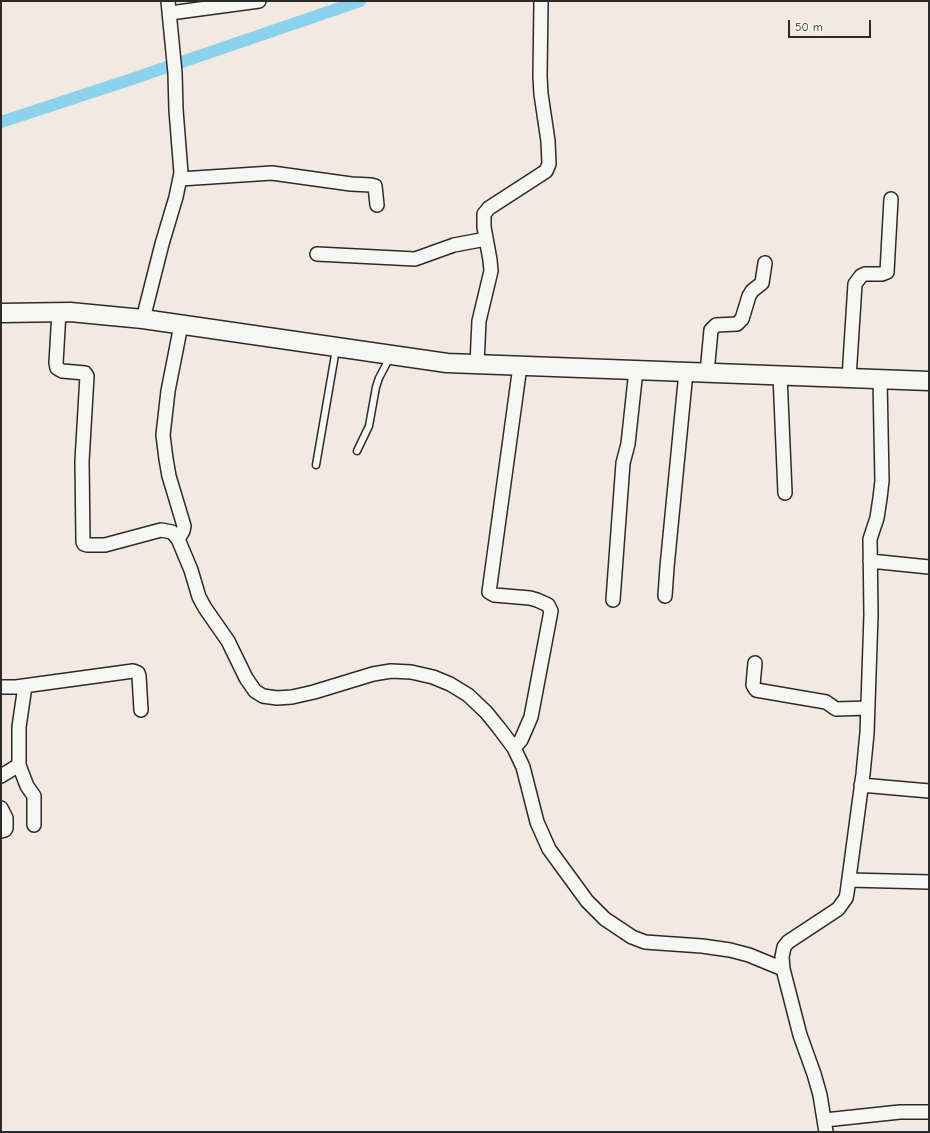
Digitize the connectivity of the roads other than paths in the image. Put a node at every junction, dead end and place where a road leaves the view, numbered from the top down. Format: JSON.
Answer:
{"nodes":[{"id":1,"x":259,"y":1,"type":"edge"},
{"id":2,"x":541,"y":1,"type":"edge"},
{"id":3,"x":169,"y":7,"type":"edge"},
{"id":4,"x":180,"y":179,"type":"junction"},
{"id":5,"x":891,"y":199,"type":"dead end"},
{"id":6,"x":377,"y":204,"type":"dead end"},
{"id":7,"x":486,"y":239,"type":"junction"},
{"id":8,"x":317,"y":254,"type":"dead end"},
{"id":9,"x":765,"y":263,"type":"dead end"},
{"id":10,"x":59,"y":312,"type":"junction"},
{"id":11,"x":1,"y":314,"type":"edge"},
{"id":12,"x":143,"y":319,"type":"junction"},
{"id":13,"x":181,"y":325,"type":"junction"},
{"id":14,"x":336,"y":348,"type":"junction"},
{"id":15,"x":391,"y":355,"type":"junction"},
{"id":16,"x":477,"y":364,"type":"junction"},
{"id":17,"x":520,"y":366,"type":"junction"},
{"id":18,"x":636,"y":370,"type":"junction"},
{"id":19,"x":686,"y":372,"type":"junction"},
{"id":20,"x":707,"y":373,"type":"junction"},
{"id":21,"x":780,"y":375,"type":"junction"},
{"id":22,"x":849,"y":378,"type":"junction"},
{"id":23,"x":880,"y":379,"type":"junction"},
{"id":24,"x":929,"y":381,"type":"edge"},
{"id":25,"x":357,"y":451,"type":"dead end"},
{"id":26,"x":316,"y":465,"type":"dead end"},
{"id":27,"x":785,"y":493,"type":"dead end"},
{"id":28,"x":180,"y":536,"type":"junction"},
{"id":29,"x":870,"y":560,"type":"junction"},
{"id":30,"x":929,"y":567,"type":"edge"},
{"id":31,"x":665,"y":596,"type":"dead end"},
{"id":32,"x":613,"y":600,"type":"dead end"},
{"id":33,"x":755,"y":663,"type":"dead end"},
{"id":34,"x":25,"y":686,"type":"junction"},
{"id":35,"x":1,"y":687,"type":"edge"},
{"id":36,"x":868,"y":708,"type":"junction"},
{"id":37,"x":141,"y":710,"type":"dead end"},
{"id":38,"x":514,"y":748,"type":"junction"},
{"id":39,"x":19,"y":765,"type":"junction"},
{"id":40,"x":1,"y":776,"type":"edge"},
{"id":41,"x":861,"y":785,"type":"junction"},
{"id":42,"x":929,"y":791,"type":"edge"},
{"id":43,"x":1,"y":808,"type":"edge"},
{"id":44,"x":34,"y":825,"type":"dead end"},
{"id":45,"x":1,"y":831,"type":"edge"},
{"id":46,"x":849,"y":880,"type":"junction"},
{"id":47,"x":929,"y":882,"type":"edge"},
{"id":48,"x":783,"y":960,"type":"junction"},
{"id":49,"x":929,"y":1112,"type":"edge"},
{"id":50,"x":826,"y":1126,"type":"edge"}],
"edges":[{"from":1,"to":3,"type":"street"},
{"from":2,"to":7,"type":"street"},
{"from":3,"to":4,"type":"street"},
{"from":4,"to":6,"type":"street"},
{"from":4,"to":12,"type":"street"},
{"from":5,"to":22,"type":"street"},
{"from":7,"to":8,"type":"street"},
{"from":7,"to":16,"type":"street"},
{"from":9,"to":20,"type":"street"},
{"from":10,"to":11,"type":"main road"},
{"from":10,"to":12,"type":"main road"},
{"from":10,"to":28,"type":"street"},
{"from":12,"to":13,"type":"main road"},
{"from":13,"to":14,"type":"main road"},
{"from":13,"to":28,"type":"street"},
{"from":14,"to":15,"type":"main road"},
{"from":14,"to":26,"type":"lane"},
{"from":15,"to":16,"type":"main road"},
{"from":15,"to":25,"type":"lane"},
{"from":16,"to":17,"type":"main road"},
{"from":17,"to":18,"type":"main road"},
{"from":17,"to":38,"type":"street"},
{"from":18,"to":19,"type":"main road"},
{"from":18,"to":32,"type":"street"},
{"from":19,"to":20,"type":"main road"},
{"from":19,"to":31,"type":"street"},
{"from":20,"to":21,"type":"main road"},
{"from":21,"to":22,"type":"main road"},
{"from":21,"to":27,"type":"street"},
{"from":22,"to":23,"type":"main road"},
{"from":23,"to":24,"type":"main road"},
{"from":23,"to":29,"type":"street"},
{"from":28,"to":38,"type":"street"},
{"from":29,"to":30,"type":"street"},
{"from":29,"to":36,"type":"street"},
{"from":33,"to":36,"type":"street"},
{"from":34,"to":35,"type":"street"},
{"from":34,"to":37,"type":"street"},
{"from":34,"to":39,"type":"street"},
{"from":36,"to":41,"type":"street"},
{"from":38,"to":48,"type":"street"},
{"from":39,"to":40,"type":"street"},
{"from":39,"to":44,"type":"street"},
{"from":41,"to":42,"type":"street"},
{"from":41,"to":46,"type":"street"},
{"from":43,"to":45,"type":"street"},
{"from":46,"to":47,"type":"street"},
{"from":46,"to":48,"type":"street"},
{"from":48,"to":50,"type":"street"},
{"from":49,"to":50,"type":"street"}]}
